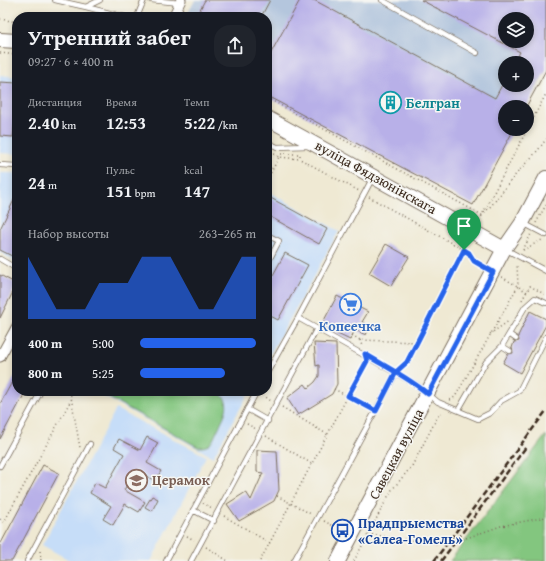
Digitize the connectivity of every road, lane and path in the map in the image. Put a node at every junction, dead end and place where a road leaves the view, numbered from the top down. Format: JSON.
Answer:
{"nodes":[{"id":1,"x":55,"y":0,"type":"edge"},
{"id":2,"x":100,"y":0,"type":"edge"},
{"id":3,"x":144,"y":0,"type":"edge"},
{"id":4,"x":151,"y":0,"type":"edge"},
{"id":5,"x":382,"y":0,"type":"edge"},
{"id":6,"x":181,"y":2,"type":"edge"},
{"id":7,"x":86,"y":7,"type":"junction"},
{"id":8,"x":106,"y":12,"type":"edge"},
{"id":9,"x":139,"y":12,"type":"edge"},
{"id":10,"x":176,"y":12,"type":"edge"},
{"id":11,"x":0,"y":19,"type":"edge"},
{"id":12,"x":12,"y":21,"type":"edge"},
{"id":13,"x":0,"y":40,"type":"edge"},
{"id":14,"x":12,"y":41,"type":"edge"},
{"id":15,"x":0,"y":53,"type":"edge"},
{"id":16,"x":477,"y":53,"type":"dead end"},
{"id":17,"x":12,"y":54,"type":"edge"},
{"id":18,"x":546,"y":94,"type":"edge"},
{"id":19,"x":272,"y":101,"type":"edge"},
{"id":20,"x":272,"y":121,"type":"edge"},
{"id":21,"x":546,"y":139,"type":"edge"},
{"id":22,"x":272,"y":144,"type":"edge"},
{"id":23,"x":320,"y":145,"type":"junction"},
{"id":24,"x":272,"y":152,"type":"edge"},
{"id":25,"x":275,"y":154,"type":"junction"},
{"id":26,"x":279,"y":157,"type":"junction"},
{"id":27,"x":300,"y":158,"type":"junction"},
{"id":28,"x":0,"y":165,"type":"edge"},
{"id":29,"x":12,"y":166,"type":"edge"},
{"id":30,"x":272,"y":169,"type":"edge"},
{"id":31,"x":374,"y":176,"type":"junction"},
{"id":32,"x":546,"y":178,"type":"edge"},
{"id":33,"x":364,"y":195,"type":"junction"},
{"id":34,"x":482,"y":216,"type":"junction"},
{"id":35,"x":479,"y":220,"type":"dead end"},
{"id":36,"x":522,"y":223,"type":"junction"},
{"id":37,"x":546,"y":236,"type":"edge"},
{"id":38,"x":272,"y":238,"type":"edge"},
{"id":39,"x":467,"y":245,"type":"dead end"},
{"id":40,"x":504,"y":249,"type":"junction"},
{"id":41,"x":464,"y":250,"type":"junction"},
{"id":42,"x":522,"y":250,"type":"dead end"},
{"id":43,"x":272,"y":254,"type":"edge"},
{"id":44,"x":0,"y":259,"type":"edge"},
{"id":45,"x":517,"y":262,"type":"dead end"},
{"id":46,"x":12,"y":266,"type":"edge"},
{"id":47,"x":546,"y":271,"type":"edge"},
{"id":48,"x":493,"y":272,"type":"junction"},
{"id":49,"x":518,"y":286,"type":"junction"},
{"id":50,"x":535,"y":298,"type":"junction"},
{"id":51,"x":546,"y":303,"type":"edge"},
{"id":52,"x":298,"y":318,"type":"junction"},
{"id":53,"x":316,"y":330,"type":"junction"},
{"id":54,"x":509,"y":334,"type":"junction"},
{"id":55,"x":12,"y":335,"type":"edge"},
{"id":56,"x":352,"y":335,"type":"dead end"},
{"id":57,"x":546,"y":337,"type":"edge"},
{"id":58,"x":516,"y":339,"type":"dead end"},
{"id":59,"x":360,"y":340,"type":"junction"},
{"id":60,"x":417,"y":342,"type":"junction"},
{"id":61,"x":502,"y":346,"type":"junction"},
{"id":62,"x":510,"y":351,"type":"dead end"},
{"id":63,"x":365,"y":354,"type":"junction"},
{"id":64,"x":0,"y":357,"type":"edge"},
{"id":65,"x":527,"y":360,"type":"dead end"},
{"id":66,"x":272,"y":364,"type":"edge"},
{"id":67,"x":532,"y":364,"type":"junction"},
{"id":68,"x":396,"y":372,"type":"junction"},
{"id":69,"x":334,"y":389,"type":"dead end"},
{"id":70,"x":428,"y":394,"type":"junction"},
{"id":71,"x":38,"y":396,"type":"edge"},
{"id":72,"x":71,"y":396,"type":"edge"},
{"id":73,"x":254,"y":396,"type":"edge"},
{"id":74,"x":264,"y":396,"type":"edge"},
{"id":75,"x":348,"y":396,"type":"junction"},
{"id":76,"x":71,"y":400,"type":"junction"},
{"id":77,"x":448,"y":401,"type":"dead end"},
{"id":78,"x":276,"y":404,"type":"junction"},
{"id":79,"x":247,"y":409,"type":"junction"},
{"id":80,"x":459,"y":409,"type":"junction"},
{"id":81,"x":376,"y":411,"type":"junction"},
{"id":82,"x":444,"y":411,"type":"dead end"},
{"id":83,"x":241,"y":420,"type":"junction"},
{"id":84,"x":268,"y":421,"type":"junction"},
{"id":85,"x":261,"y":433,"type":"junction"},
{"id":86,"x":328,"y":435,"type":"junction"},
{"id":87,"x":90,"y":444,"type":"dead end"},
{"id":88,"x":82,"y":458,"type":"junction"},
{"id":89,"x":312,"y":464,"type":"junction"},
{"id":90,"x":0,"y":466,"type":"edge"},
{"id":91,"x":277,"y":496,"type":"dead end"},
{"id":92,"x":198,"y":500,"type":"junction"},
{"id":93,"x":291,"y":503,"type":"junction"},
{"id":94,"x":193,"y":510,"type":"junction"},
{"id":95,"x":219,"y":513,"type":"junction"},
{"id":96,"x":546,"y":517,"type":"edge"},
{"id":97,"x":318,"y":518,"type":"junction"},
{"id":98,"x":0,"y":519,"type":"edge"},
{"id":99,"x":214,"y":521,"type":"junction"},
{"id":100,"x":343,"y":531,"type":"dead end"},
{"id":101,"x":181,"y":532,"type":"junction"},
{"id":102,"x":368,"y":534,"type":"junction"},
{"id":103,"x":270,"y":543,"type":"junction"},
{"id":104,"x":200,"y":544,"type":"junction"},
{"id":105,"x":27,"y":561,"type":"edge"},
{"id":106,"x":166,"y":561,"type":"edge"},
{"id":107,"x":191,"y":561,"type":"edge"},
{"id":108,"x":228,"y":561,"type":"edge"},
{"id":109,"x":260,"y":561,"type":"edge"},
{"id":110,"x":294,"y":561,"type":"edge"},
{"id":111,"x":338,"y":561,"type":"edge"},
{"id":112,"x":354,"y":561,"type":"edge"}],
"edges":[{"from":1,"to":7,"type":"lane"},
{"from":2,"to":7,"type":"lane"},
{"from":3,"to":9,"type":"lane"},
{"from":4,"to":6,"type":"lane"},
{"from":5,"to":16,"type":"lane"},
{"from":6,"to":10,"type":"street"},
{"from":7,"to":8,"type":"lane"},
{"from":11,"to":12,"type":"path"},
{"from":13,"to":14,"type":"main road"},
{"from":15,"to":17,"type":"path"},
{"from":18,"to":34,"type":"path"},
{"from":19,"to":34,"type":"path"},
{"from":20,"to":23,"type":"main road","name":"вуліца Фядзюнінскага"},
{"from":21,"to":34,"type":"path"},
{"from":22,"to":23,"type":"lane"},
{"from":23,"to":31,"type":"main road","name":"вуліца Фядзюнінскага"},
{"from":24,"to":25,"type":"path"},
{"from":25,"to":26,"type":"path"},
{"from":25,"to":27,"type":"path"},
{"from":26,"to":27,"type":"path"},
{"from":26,"to":30,"type":"path"},
{"from":27,"to":33,"type":"path"},
{"from":28,"to":29,"type":"lane"},
{"from":31,"to":33,"type":"lane"},
{"from":31,"to":40,"type":"main road","name":"вуліца Фядзюнінскага"},
{"from":32,"to":36,"type":"main road","name":"Савецкая вуліца"},
{"from":33,"to":41,"type":"path"},
{"from":33,"to":52,"type":"lane"},
{"from":34,"to":35,"type":"path"},
{"from":36,"to":37,"type":"lane"},
{"from":36,"to":40,"type":"main road","name":"Савецкая вуліца"},
{"from":37,"to":42,"type":"path"},
{"from":38,"to":43,"type":"lane"},
{"from":39,"to":41,"type":"path"},
{"from":40,"to":47,"type":"lane"},
{"from":40,"to":48,"type":"main road","name":"Савецкая вуліца"},
{"from":41,"to":48,"type":"path"},
{"from":41,"to":60,"type":"path"},
{"from":44,"to":46,"type":"lane"},
{"from":45,"to":49,"type":"path"},
{"from":48,"to":49,"type":"path"},
{"from":48,"to":70,"type":"main road","name":"Савецкая вуліца"},
{"from":49,"to":50,"type":"path"},
{"from":49,"to":77,"type":"path"},
{"from":50,"to":51,"type":"lane"},
{"from":50,"to":54,"type":"lane"},
{"from":52,"to":53,"type":"lane"},
{"from":52,"to":66,"type":"lane"},
{"from":53,"to":63,"type":"lane"},
{"from":53,"to":78,"type":"lane"},
{"from":54,"to":58,"type":"lane"},
{"from":54,"to":61,"type":"lane"},
{"from":55,"to":64,"type":"street"},
{"from":56,"to":59,"type":"path"},
{"from":57,"to":67,"type":"lane"},
{"from":59,"to":60,"type":"path"},
{"from":59,"to":63,"type":"path"},
{"from":60,"to":68,"type":"path"},
{"from":61,"to":62,"type":"lane"},
{"from":61,"to":80,"type":"lane"},
{"from":63,"to":68,"type":"lane"},
{"from":63,"to":75,"type":"path"},
{"from":65,"to":67,"type":"lane"},
{"from":67,"to":80,"type":"lane"},
{"from":68,"to":70,"type":"lane"},
{"from":68,"to":81,"type":"lane"},
{"from":69,"to":75,"type":"path"},
{"from":70,"to":80,"type":"lane"},
{"from":70,"to":111,"type":"main road","name":"Савецкая вуліца"},
{"from":71,"to":90,"type":"lane"},
{"from":72,"to":76,"type":"path"},
{"from":73,"to":79,"type":"lane"},
{"from":74,"to":78,"type":"path"},
{"from":75,"to":81,"type":"path"},
{"from":75,"to":86,"type":"path"},
{"from":76,"to":88,"type":"path"},
{"from":76,"to":98,"type":"path"},
{"from":78,"to":84,"type":"lane"},
{"from":78,"to":86,"type":"path"},
{"from":79,"to":83,"type":"lane"},
{"from":79,"to":84,"type":"lane"},
{"from":81,"to":97,"type":"lane"},
{"from":82,"to":102,"type":"path"},
{"from":83,"to":85,"type":"path"},
{"from":83,"to":92,"type":"lane"},
{"from":84,"to":85,"type":"lane"},
{"from":85,"to":89,"type":"path"},
{"from":85,"to":95,"type":"lane"},
{"from":86,"to":89,"type":"path"},
{"from":87,"to":88,"type":"lane"},
{"from":88,"to":105,"type":"lane"},
{"from":89,"to":93,"type":"path"},
{"from":91,"to":93,"type":"path"},
{"from":92,"to":94,"type":"lane"},
{"from":92,"to":95,"type":"path"},
{"from":93,"to":97,"type":"path"},
{"from":93,"to":103,"type":"path"},
{"from":94,"to":99,"type":"lane"},
{"from":94,"to":101,"type":"lane"},
{"from":95,"to":99,"type":"lane"},
{"from":95,"to":103,"type":"path"},
{"from":96,"to":102,"type":"path"},
{"from":97,"to":100,"type":"path"},
{"from":97,"to":110,"type":"lane"},
{"from":99,"to":104,"type":"lane"},
{"from":101,"to":104,"type":"path"},
{"from":101,"to":106,"type":"lane"},
{"from":102,"to":112,"type":"path"},
{"from":103,"to":109,"type":"path"},
{"from":104,"to":107,"type":"lane"},
{"from":104,"to":108,"type":"path"}]}
